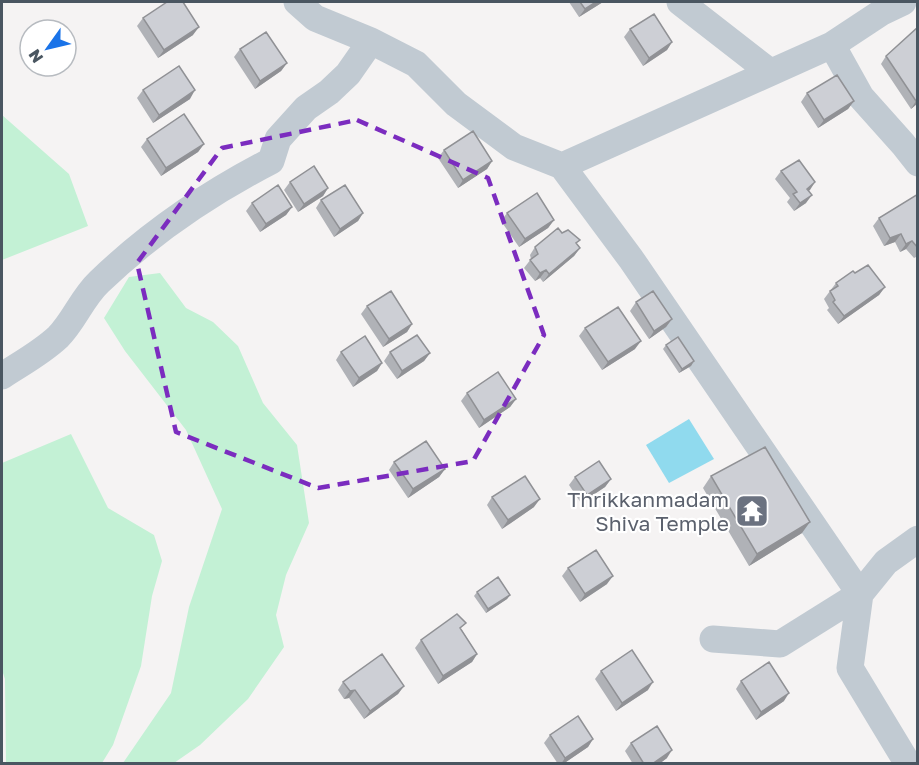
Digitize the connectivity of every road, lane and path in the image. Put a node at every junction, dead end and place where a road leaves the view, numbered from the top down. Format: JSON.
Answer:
{"nodes":[{"id":1,"x":297,"y":2,"type":"edge"},
{"id":2,"x":680,"y":2,"type":"edge"},
{"id":3,"x":903,"y":2,"type":"edge"},
{"id":4,"x":371,"y":41,"type":"junction"},
{"id":5,"x":832,"y":45,"type":"junction"},
{"id":6,"x":770,"y":72,"type":"junction"},
{"id":7,"x":918,"y":163,"type":"edge"},
{"id":8,"x":562,"y":166,"type":"junction"},
{"id":9,"x":2,"y":376,"type":"edge"},
{"id":10,"x":918,"y":539,"type":"edge"},
{"id":11,"x":860,"y":594,"type":"junction"},
{"id":12,"x":713,"y":639,"type":"dead end"},
{"id":13,"x":908,"y":764,"type":"edge"}],
"edges":[{"from":1,"to":4,"type":"street"},
{"from":2,"to":6,"type":"street"},
{"from":3,"to":5,"type":"street"},
{"from":4,"to":8,"type":"street"},
{"from":4,"to":9,"type":"street"},
{"from":5,"to":6,"type":"street"},
{"from":5,"to":7,"type":"street"},
{"from":6,"to":8,"type":"street"},
{"from":8,"to":11,"type":"street"},
{"from":10,"to":11,"type":"street"},
{"from":11,"to":12,"type":"street"},
{"from":11,"to":13,"type":"street"}]}
